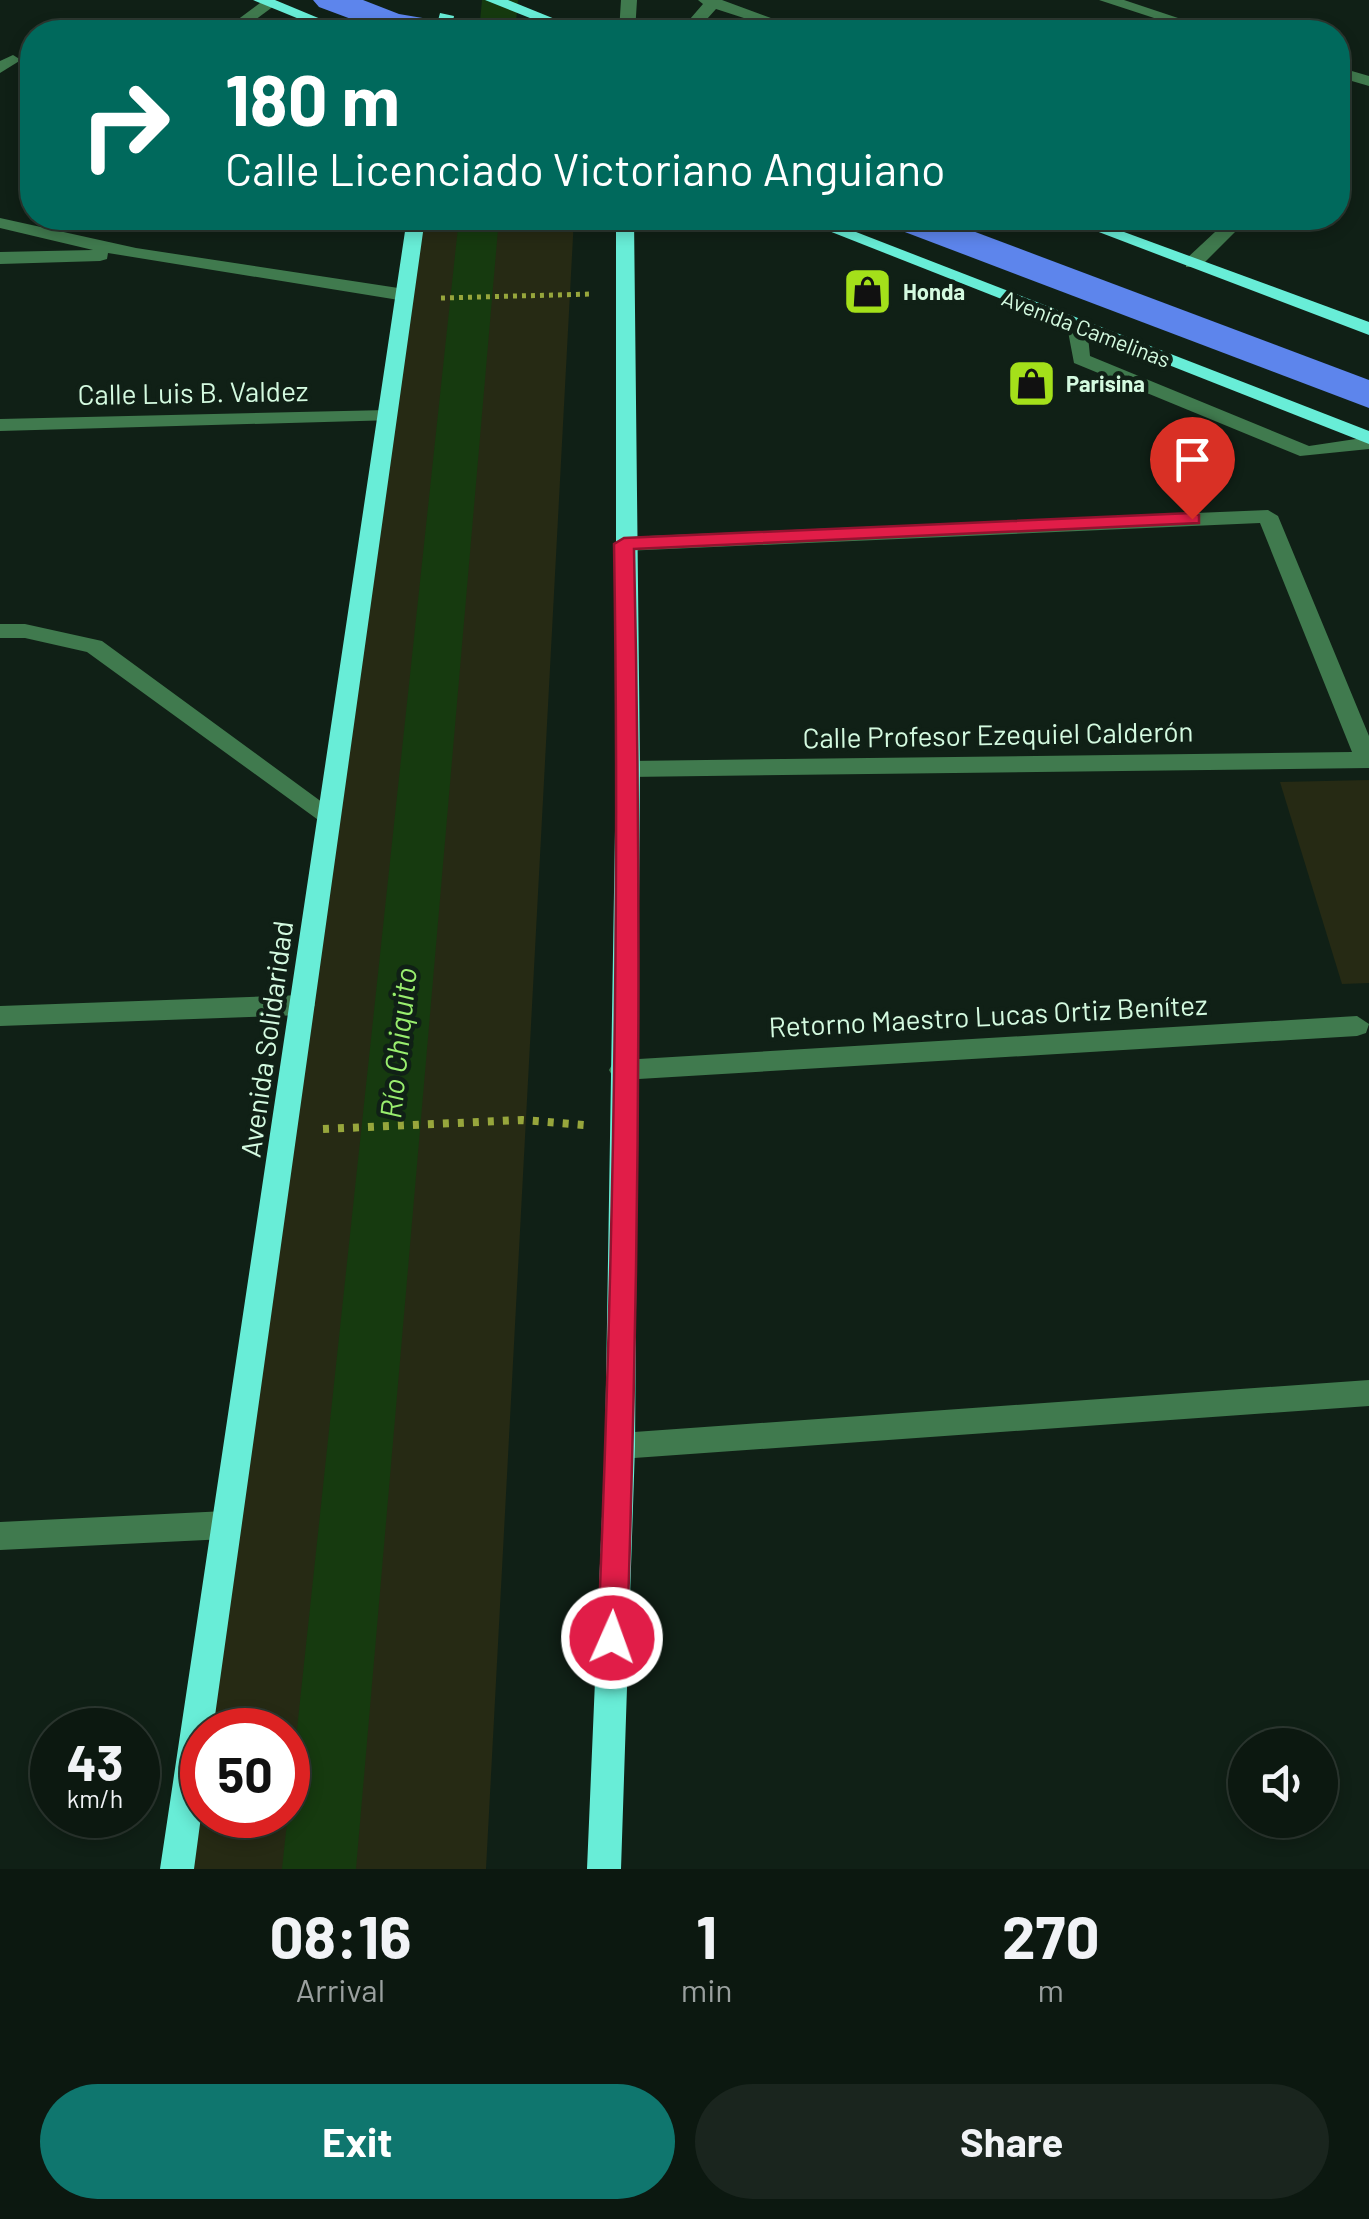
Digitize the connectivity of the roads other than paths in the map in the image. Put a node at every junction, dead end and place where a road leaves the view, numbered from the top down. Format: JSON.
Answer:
{"nodes":[{"id":1,"x":331,"y":0,"type":"edge"},
{"id":2,"x":404,"y":0,"type":"edge"},
{"id":3,"x":706,"y":0,"type":"edge"},
{"id":4,"x":1108,"y":0,"type":"edge"},
{"id":5,"x":714,"y":1,"type":"edge"},
{"id":6,"x":265,"y":2,"type":"edge"},
{"id":7,"x":243,"y":20,"type":"edge"},
{"id":8,"x":312,"y":20,"type":"edge"},
{"id":9,"x":383,"y":20,"type":"edge"},
{"id":10,"x":450,"y":20,"type":"edge"},
{"id":11,"x":700,"y":20,"type":"edge"},
{"id":12,"x":768,"y":20,"type":"edge"},
{"id":13,"x":1173,"y":20,"type":"edge"},
{"id":14,"x":31,"y":230,"type":"edge"},
{"id":15,"x":414,"y":230,"type":"edge"},
{"id":16,"x":625,"y":230,"type":"edge"},
{"id":17,"x":835,"y":230,"type":"edge"},
{"id":18,"x":935,"y":230,"type":"edge"},
{"id":19,"x":1040,"y":230,"type":"edge"},
{"id":20,"x":1103,"y":230,"type":"edge"},
{"id":21,"x":1227,"y":230,"type":"edge"},
{"id":22,"x":136,"y":254,"type":"junction"},
{"id":23,"x":0,"y":258,"type":"edge"},
{"id":24,"x":1192,"y":263,"type":"junction"},
{"id":25,"x":405,"y":295,"type":"junction"},
{"id":26,"x":1077,"y":326,"type":"junction"},
{"id":27,"x":1367,"y":332,"type":"edge"},
{"id":28,"x":1369,"y":394,"type":"edge"},
{"id":29,"x":388,"y":416,"type":"junction"},
{"id":30,"x":0,"y":425,"type":"edge"},
{"id":31,"x":1369,"y":441,"type":"edge"},
{"id":32,"x":624,"y":544,"type":"junction"},
{"id":33,"x":0,"y":632,"type":"edge"},
{"id":34,"x":1368,"y":760,"type":"edge"},
{"id":35,"x":628,"y":770,"type":"junction"},
{"id":36,"x":330,"y":816,"type":"junction"},
{"id":37,"x":302,"y":1005,"type":"junction"},
{"id":38,"x":0,"y":1016,"type":"edge"},
{"id":39,"x":1357,"y":1026,"type":"dead end"},
{"id":40,"x":622,"y":1070,"type":"junction"},
{"id":41,"x":1369,"y":1393,"type":"edge"},
{"id":42,"x":620,"y":1446,"type":"junction"},
{"id":43,"x":226,"y":1526,"type":"junction"},
{"id":44,"x":0,"y":1536,"type":"edge"},
{"id":45,"x":177,"y":1869,"type":"edge"},
{"id":46,"x":604,"y":1869,"type":"edge"}],
"edges":[{"from":1,"to":9,"type":"highway"},
{"from":2,"to":10,"type":"highway"},
{"from":3,"to":5,"type":"street"},
{"from":4,"to":13,"type":"street"},
{"from":5,"to":11,"type":"street"},
{"from":5,"to":12,"type":"street"},
{"from":6,"to":7,"type":"street"},
{"from":6,"to":8,"type":"main road"},
{"from":14,"to":22,"type":"street"},
{"from":15,"to":25,"type":"main road","name":"Avenida Solidaridad"},
{"from":16,"to":32,"type":"main road"},
{"from":17,"to":26,"type":"main road","name":"Avenida Camelinas"},
{"from":18,"to":28,"type":"highway","name":"Avenida Camelinas"},
{"from":19,"to":27,"type":"highway"},
{"from":20,"to":24,"type":"main road"},
{"from":21,"to":24,"type":"street"},
{"from":22,"to":23,"type":"street"},
{"from":22,"to":25,"type":"street"},
{"from":24,"to":27,"type":"main road"},
{"from":25,"to":29,"type":"main road","name":"Avenida Solidaridad"},
{"from":26,"to":31,"type":"main road","name":"Avenida Camelinas"},
{"from":26,"to":31,"type":"street"},
{"from":29,"to":30,"type":"street","name":"Calle Luis B. Valdez"},
{"from":29,"to":36,"type":"main road","name":"Avenida Solidaridad"},
{"from":32,"to":34,"type":"street"},
{"from":32,"to":35,"type":"main road"},
{"from":33,"to":36,"type":"street"},
{"from":34,"to":35,"type":"street","name":"Calle Profesor Ezequiel Calderón"},
{"from":35,"to":40,"type":"main road"},
{"from":36,"to":37,"type":"main road","name":"Avenida Solidaridad"},
{"from":37,"to":38,"type":"street"},
{"from":37,"to":43,"type":"main road","name":"Avenida Solidaridad"},
{"from":39,"to":40,"type":"street","name":"Retorno Maestro Lucas Ortiz Benítez"},
{"from":40,"to":42,"type":"main road"},
{"from":41,"to":42,"type":"street"},
{"from":42,"to":46,"type":"main road"},
{"from":43,"to":44,"type":"street"},
{"from":43,"to":45,"type":"main road","name":"Avenida Solidaridad"}]}
